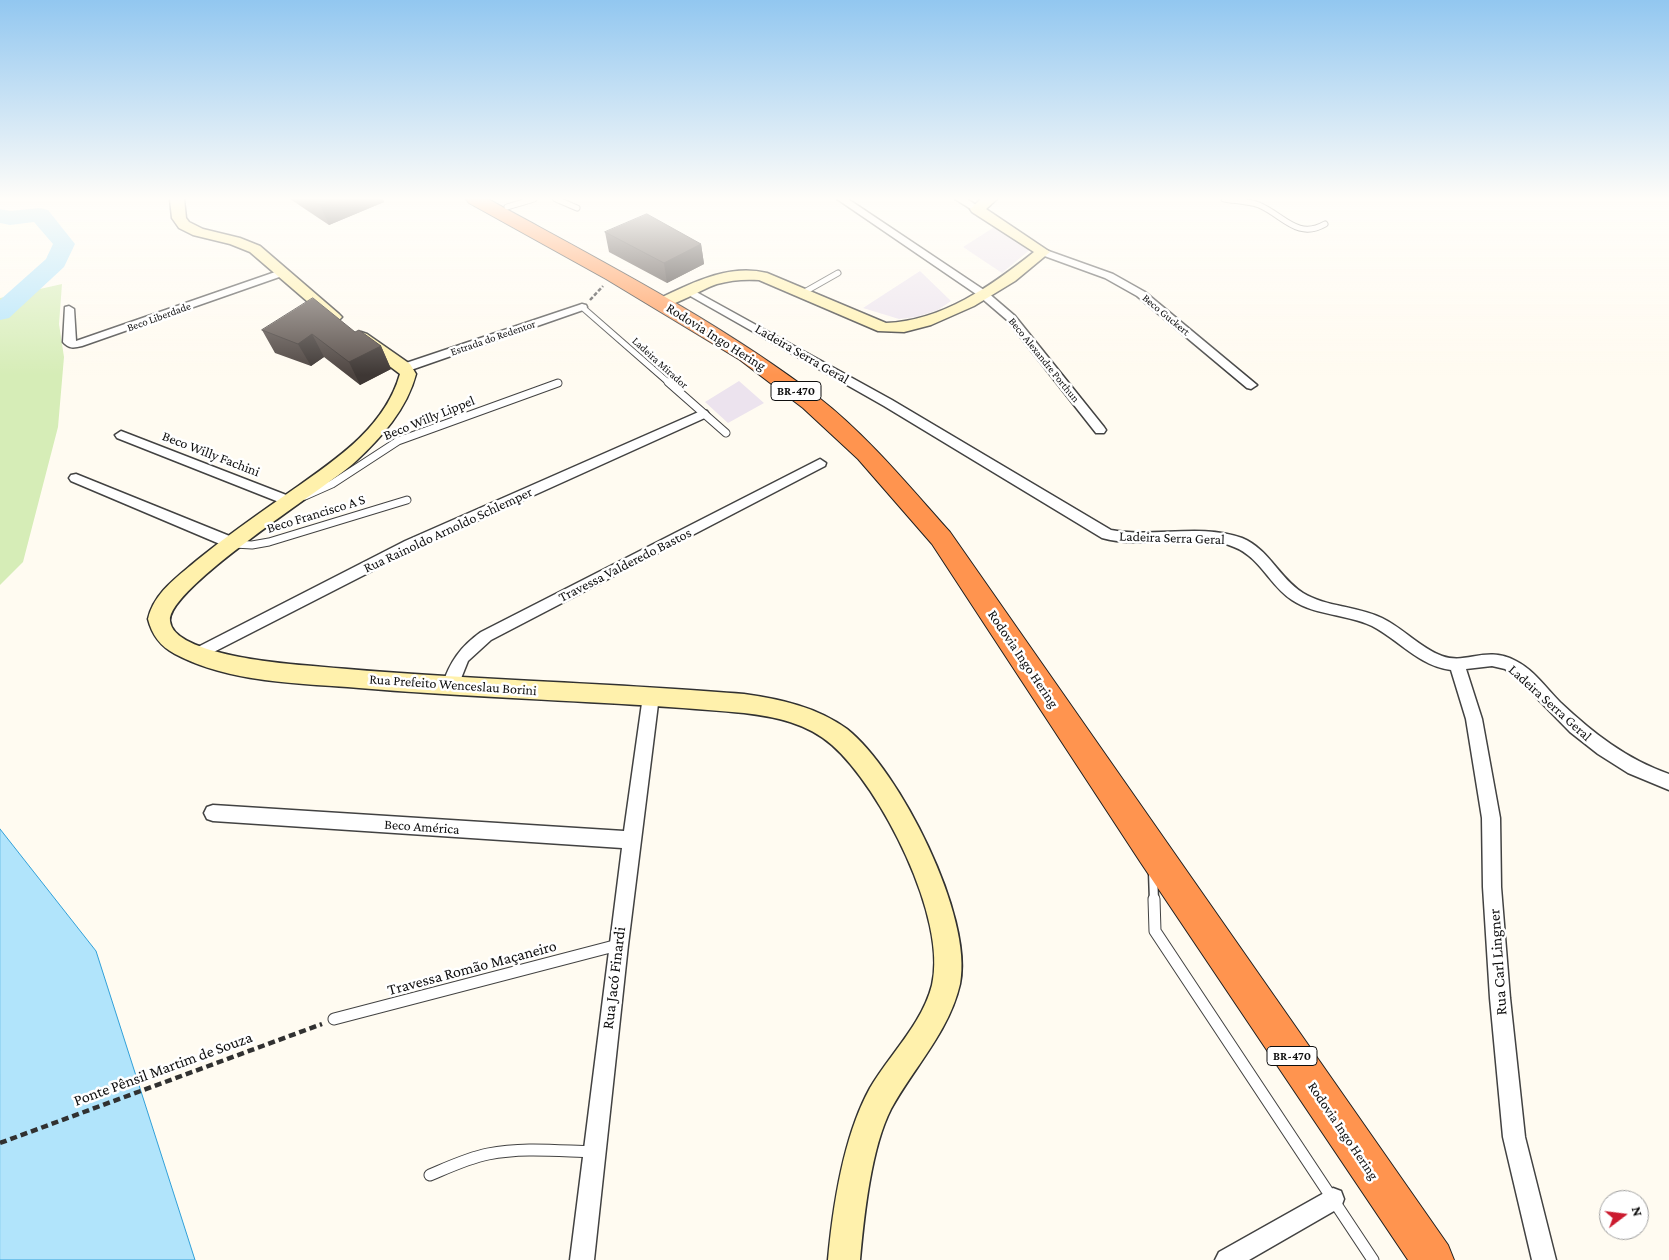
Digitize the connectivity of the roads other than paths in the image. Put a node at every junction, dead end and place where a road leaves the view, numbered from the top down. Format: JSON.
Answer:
{"nodes":[{"id":1,"x":265,"y":258,"type":"edge"},
{"id":2,"x":586,"y":258,"type":"edge"},
{"id":3,"x":929,"y":258,"type":"edge"},
{"id":4,"x":1035,"y":258,"type":"edge"},
{"id":5,"x":1059,"y":258,"type":"edge"},
{"id":6,"x":281,"y":273,"type":"junction"},
{"id":7,"x":838,"y":273,"type":"dead end"},
{"id":8,"x":689,"y":291,"type":"junction"},
{"id":9,"x":801,"y":294,"type":"junction"},
{"id":10,"x":983,"y":294,"type":"junction"},
{"id":11,"x":662,"y":303,"type":"junction"},
{"id":12,"x":582,"y":307,"type":"joint"},
{"id":13,"x":69,"y":309,"type":"dead end"},
{"id":14,"x":404,"y":368,"type":"junction"},
{"id":15,"x":558,"y":383,"type":"dead end"},
{"id":16,"x":1251,"y":385,"type":"dead end"},
{"id":17,"x":703,"y":414,"type":"junction"},
{"id":18,"x":1100,"y":430,"type":"dead end"},
{"id":19,"x":726,"y":433,"type":"dead end"},
{"id":20,"x":121,"y":435,"type":"dead end"},
{"id":21,"x":820,"y":463,"type":"dead end"},
{"id":22,"x":76,"y":478,"type":"dead end"},
{"id":23,"x":406,"y":500,"type":"dead end"},
{"id":24,"x":289,"y":501,"type":"junction"},
{"id":25,"x":232,"y":543,"type":"junction"},
{"id":26,"x":197,"y":654,"type":"junction"},
{"id":27,"x":1457,"y":664,"type":"junction"},
{"id":28,"x":450,"y":686,"type":"junction"},
{"id":29,"x":651,"y":696,"type":"junction"},
{"id":30,"x":1669,"y":782,"type":"edge"},
{"id":31,"x":213,"y":813,"type":"dead end"},
{"id":32,"x":631,"y":840,"type":"junction"},
{"id":33,"x":1152,"y":852,"type":"junction"},
{"id":34,"x":618,"y":945,"type":"junction"},
{"id":35,"x":334,"y":1019,"type":"road end"},
{"id":36,"x":593,"y":1152,"type":"junction"},
{"id":37,"x":430,"y":1175,"type":"dead end"},
{"id":38,"x":1333,"y":1199,"type":"junction"},
{"id":39,"x":582,"y":1260,"type":"edge"},
{"id":40,"x":844,"y":1260,"type":"edge"},
{"id":41,"x":1227,"y":1260,"type":"edge"},
{"id":42,"x":1373,"y":1260,"type":"edge"},
{"id":43,"x":1433,"y":1260,"type":"edge"},
{"id":44,"x":1544,"y":1260,"type":"edge"}],
"edges":[{"from":1,"to":6,"type":"street"},
{"from":2,"to":11,"type":"highway","name":"Rodovia Ingo Hering","number":"BR-470"},
{"from":3,"to":10,"type":"street","name":"Beco Alexandre Porthun"},
{"from":4,"to":10,"type":"street"},
{"from":5,"to":16,"type":"street","name":"Beco Guckert"},
{"from":6,"to":13,"type":"street","name":"Beco Liberdade"},
{"from":6,"to":14,"type":"street"},
{"from":7,"to":9,"type":"lane"},
{"from":8,"to":9,"type":"street"},
{"from":8,"to":11,"type":"street"},
{"from":8,"to":27,"type":"street","name":"Ladeira Serra Geral"},
{"from":9,"to":10,"type":"street"},
{"from":10,"to":18,"type":"street","name":"Beco Alexandre Porthun"},
{"from":11,"to":33,"type":"highway","name":"Rodovia Ingo Hering","number":"BR-470"},
{"from":12,"to":14,"type":"street","name":"Estrada do Redentor"},
{"from":12,"to":17,"type":"lane","name":"Ladeira Mirador"},
{"from":14,"to":24,"type":"street","name":"Rua Prefeito Wenceslau Borini"},
{"from":15,"to":24,"type":"lane","name":"Beco Willy Lippel"},
{"from":17,"to":19,"type":"lane","name":"Ladeira Mirador"},
{"from":17,"to":26,"type":"street","name":"Rua Rainoldo Arnoldo Schlemper"},
{"from":20,"to":24,"type":"street","name":"Beco Willy Fachini"},
{"from":21,"to":28,"type":"street","name":"Travessa Valderedo Bastos"},
{"from":22,"to":25,"type":"street"},
{"from":23,"to":25,"type":"lane","name":"Beco Francisco A S"},
{"from":24,"to":25,"type":"street","name":"Rua Prefeito Wenceslau Borini"},
{"from":25,"to":26,"type":"street","name":"Rua Prefeito Wenceslau Borini"},
{"from":26,"to":28,"type":"street","name":"Rua Prefeito Wenceslau Borini"},
{"from":27,"to":30,"type":"street","name":"Ladeira Serra Geral"},
{"from":27,"to":44,"type":"street","name":"Rua Carl Lingner"},
{"from":28,"to":29,"type":"street","name":"Rua Prefeito Wenceslau Borini"},
{"from":29,"to":32,"type":"street","name":"Rua Jacó Finardi"},
{"from":29,"to":40,"type":"street","name":"Rua Prefeito Wenceslau Borini"},
{"from":31,"to":32,"type":"street","name":"Beco América"},
{"from":32,"to":34,"type":"street","name":"Rua Jacó Finardi"},
{"from":33,"to":38,"type":"lane"},
{"from":33,"to":43,"type":"highway","name":"Rodovia Ingo Hering","number":"BR-470"},
{"from":34,"to":35,"type":"lane","name":"Travessa Romão Maçaneiro"},
{"from":34,"to":36,"type":"street","name":"Rua Jacó Finardi"},
{"from":36,"to":37,"type":"lane"},
{"from":36,"to":39,"type":"street","name":"Rua Jacó Finardi"},
{"from":38,"to":41,"type":"street"},
{"from":38,"to":42,"type":"lane"}]}
